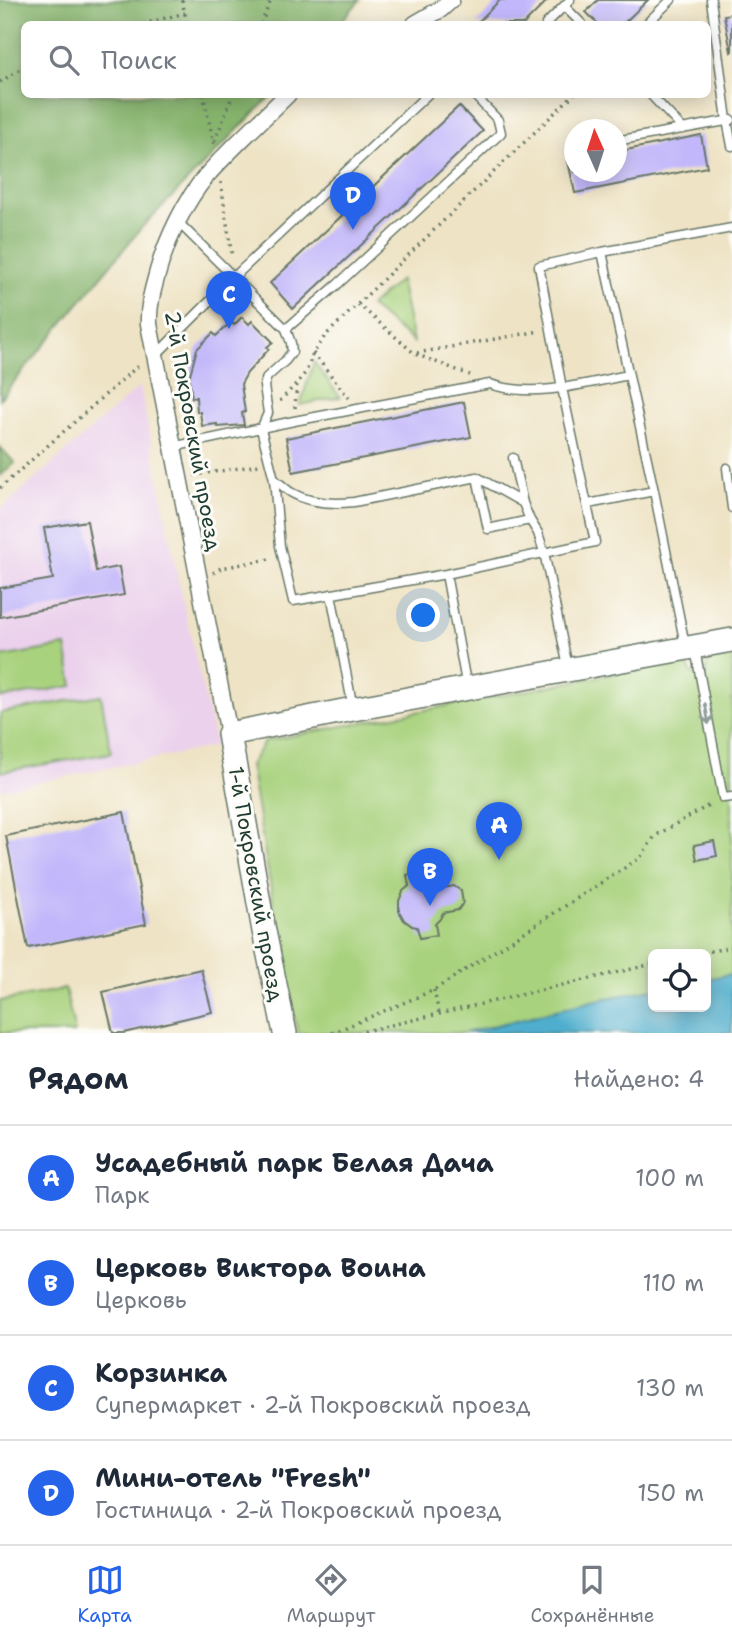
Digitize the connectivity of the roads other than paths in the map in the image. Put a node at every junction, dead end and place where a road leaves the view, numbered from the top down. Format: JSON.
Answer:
{"nodes":[{"id":1,"x":451,"y":0,"type":"edge"},
{"id":2,"x":671,"y":0,"type":"edge"},
{"id":3,"x":711,"y":0,"type":"edge"},
{"id":4,"x":567,"y":3,"type":"edge"},
{"id":5,"x":420,"y":21,"type":"edge"},
{"id":6,"x":549,"y":21,"type":"edge"},
{"id":7,"x":580,"y":21,"type":"edge"},
{"id":8,"x":649,"y":21,"type":"edge"},
{"id":9,"x":284,"y":98,"type":"edge"},
{"id":10,"x":424,"y":98,"type":"edge"},
{"id":11,"x":478,"y":98,"type":"edge"},
{"id":12,"x":654,"y":98,"type":"edge"},
{"id":13,"x":729,"y":120,"type":"edge"},
{"id":14,"x":683,"y":129,"type":"junction"},
{"id":15,"x":627,"y":139,"type":"edge"},
{"id":16,"x":732,"y":146,"type":"edge"},
{"id":17,"x":178,"y":222,"type":"junction"},
{"id":18,"x":732,"y":228,"type":"edge"},
{"id":19,"x":602,"y":252,"type":"junction"},
{"id":20,"x":234,"y":277,"type":"junction"},
{"id":21,"x":286,"y":329,"type":"junction"},
{"id":22,"x":155,"y":354,"type":"junction"},
{"id":23,"x":629,"y":375,"type":"junction"},
{"id":24,"x":562,"y":388,"type":"junction"},
{"id":25,"x":261,"y":429,"type":"junction"},
{"id":26,"x":172,"y":447,"type":"junction"},
{"id":27,"x":513,"y":458,"type":"dead end"},
{"id":28,"x":727,"y":468,"type":"dead end"},
{"id":29,"x":477,"y":477,"type":"junction"},
{"id":30,"x":274,"y":479,"type":"junction"},
{"id":31,"x":654,"y":491,"type":"junction"},
{"id":32,"x":523,"y":503,"type":"junction"},
{"id":33,"x":588,"y":504,"type":"junction"},
{"id":34,"x":732,"y":509,"type":"edge"},
{"id":35,"x":530,"y":520,"type":"junction"},
{"id":36,"x":544,"y":552,"type":"junction"},
{"id":37,"x":446,"y":574,"type":"junction"},
{"id":38,"x":331,"y":594,"type":"junction"},
{"id":39,"x":732,"y":640,"type":"edge"},
{"id":40,"x":690,"y":648,"type":"junction"},
{"id":41,"x":569,"y":670,"type":"junction"},
{"id":42,"x":468,"y":688,"type":"junction"},
{"id":43,"x":353,"y":709,"type":"junction"},
{"id":44,"x":229,"y":734,"type":"junction"},
{"id":45,"x":727,"y":797,"type":"edge"},
{"id":46,"x":285,"y":1033,"type":"edge"}],
"edges":[{"from":1,"to":5,"type":"street"},
{"from":2,"to":8,"type":"lane"},
{"from":3,"to":13,"type":"lane"},
{"from":4,"to":6,"type":"lane"},
{"from":4,"to":7,"type":"lane"},
{"from":9,"to":17,"type":"street","name":"2-й Покровский проезд"},
{"from":10,"to":20,"type":"lane"},
{"from":11,"to":21,"type":"lane"},
{"from":12,"to":14,"type":"lane"},
{"from":13,"to":14,"type":"lane"},
{"from":13,"to":16,"type":"lane"},
{"from":14,"to":15,"type":"lane"},
{"from":17,"to":20,"type":"lane"},
{"from":17,"to":22,"type":"street","name":"2-й Покровский проезд"},
{"from":18,"to":19,"type":"lane"},
{"from":19,"to":23,"type":"lane"},
{"from":19,"to":24,"type":"lane"},
{"from":20,"to":21,"type":"lane"},
{"from":20,"to":22,"type":"lane"},
{"from":21,"to":25,"type":"lane"},
{"from":22,"to":26,"type":"street","name":"2-й Покровский проезд"},
{"from":23,"to":24,"type":"lane"},
{"from":23,"to":31,"type":"lane"},
{"from":24,"to":25,"type":"lane"},
{"from":24,"to":33,"type":"lane"},
{"from":25,"to":26,"type":"lane"},
{"from":25,"to":30,"type":"lane"},
{"from":26,"to":44,"type":"street","name":"2-й Покровский проезд"},
{"from":27,"to":32,"type":"lane"},
{"from":28,"to":34,"type":"lane"},
{"from":29,"to":30,"type":"lane"},
{"from":29,"to":32,"type":"lane"},
{"from":29,"to":35,"type":"lane"},
{"from":30,"to":38,"type":"lane"},
{"from":31,"to":33,"type":"lane"},
{"from":31,"to":40,"type":"lane"},
{"from":32,"to":35,"type":"lane"},
{"from":33,"to":36,"type":"lane"},
{"from":35,"to":36,"type":"lane"},
{"from":36,"to":37,"type":"lane"},
{"from":36,"to":41,"type":"lane"},
{"from":37,"to":38,"type":"lane"},
{"from":37,"to":42,"type":"lane"},
{"from":38,"to":43,"type":"lane"},
{"from":39,"to":40,"type":"street"},
{"from":40,"to":41,"type":"street"},
{"from":40,"to":45,"type":"lane","one_way":true},
{"from":41,"to":42,"type":"street"},
{"from":42,"to":43,"type":"street"},
{"from":43,"to":44,"type":"street"},
{"from":44,"to":46,"type":"street","name":"1-й Покровский проезд"}]}
